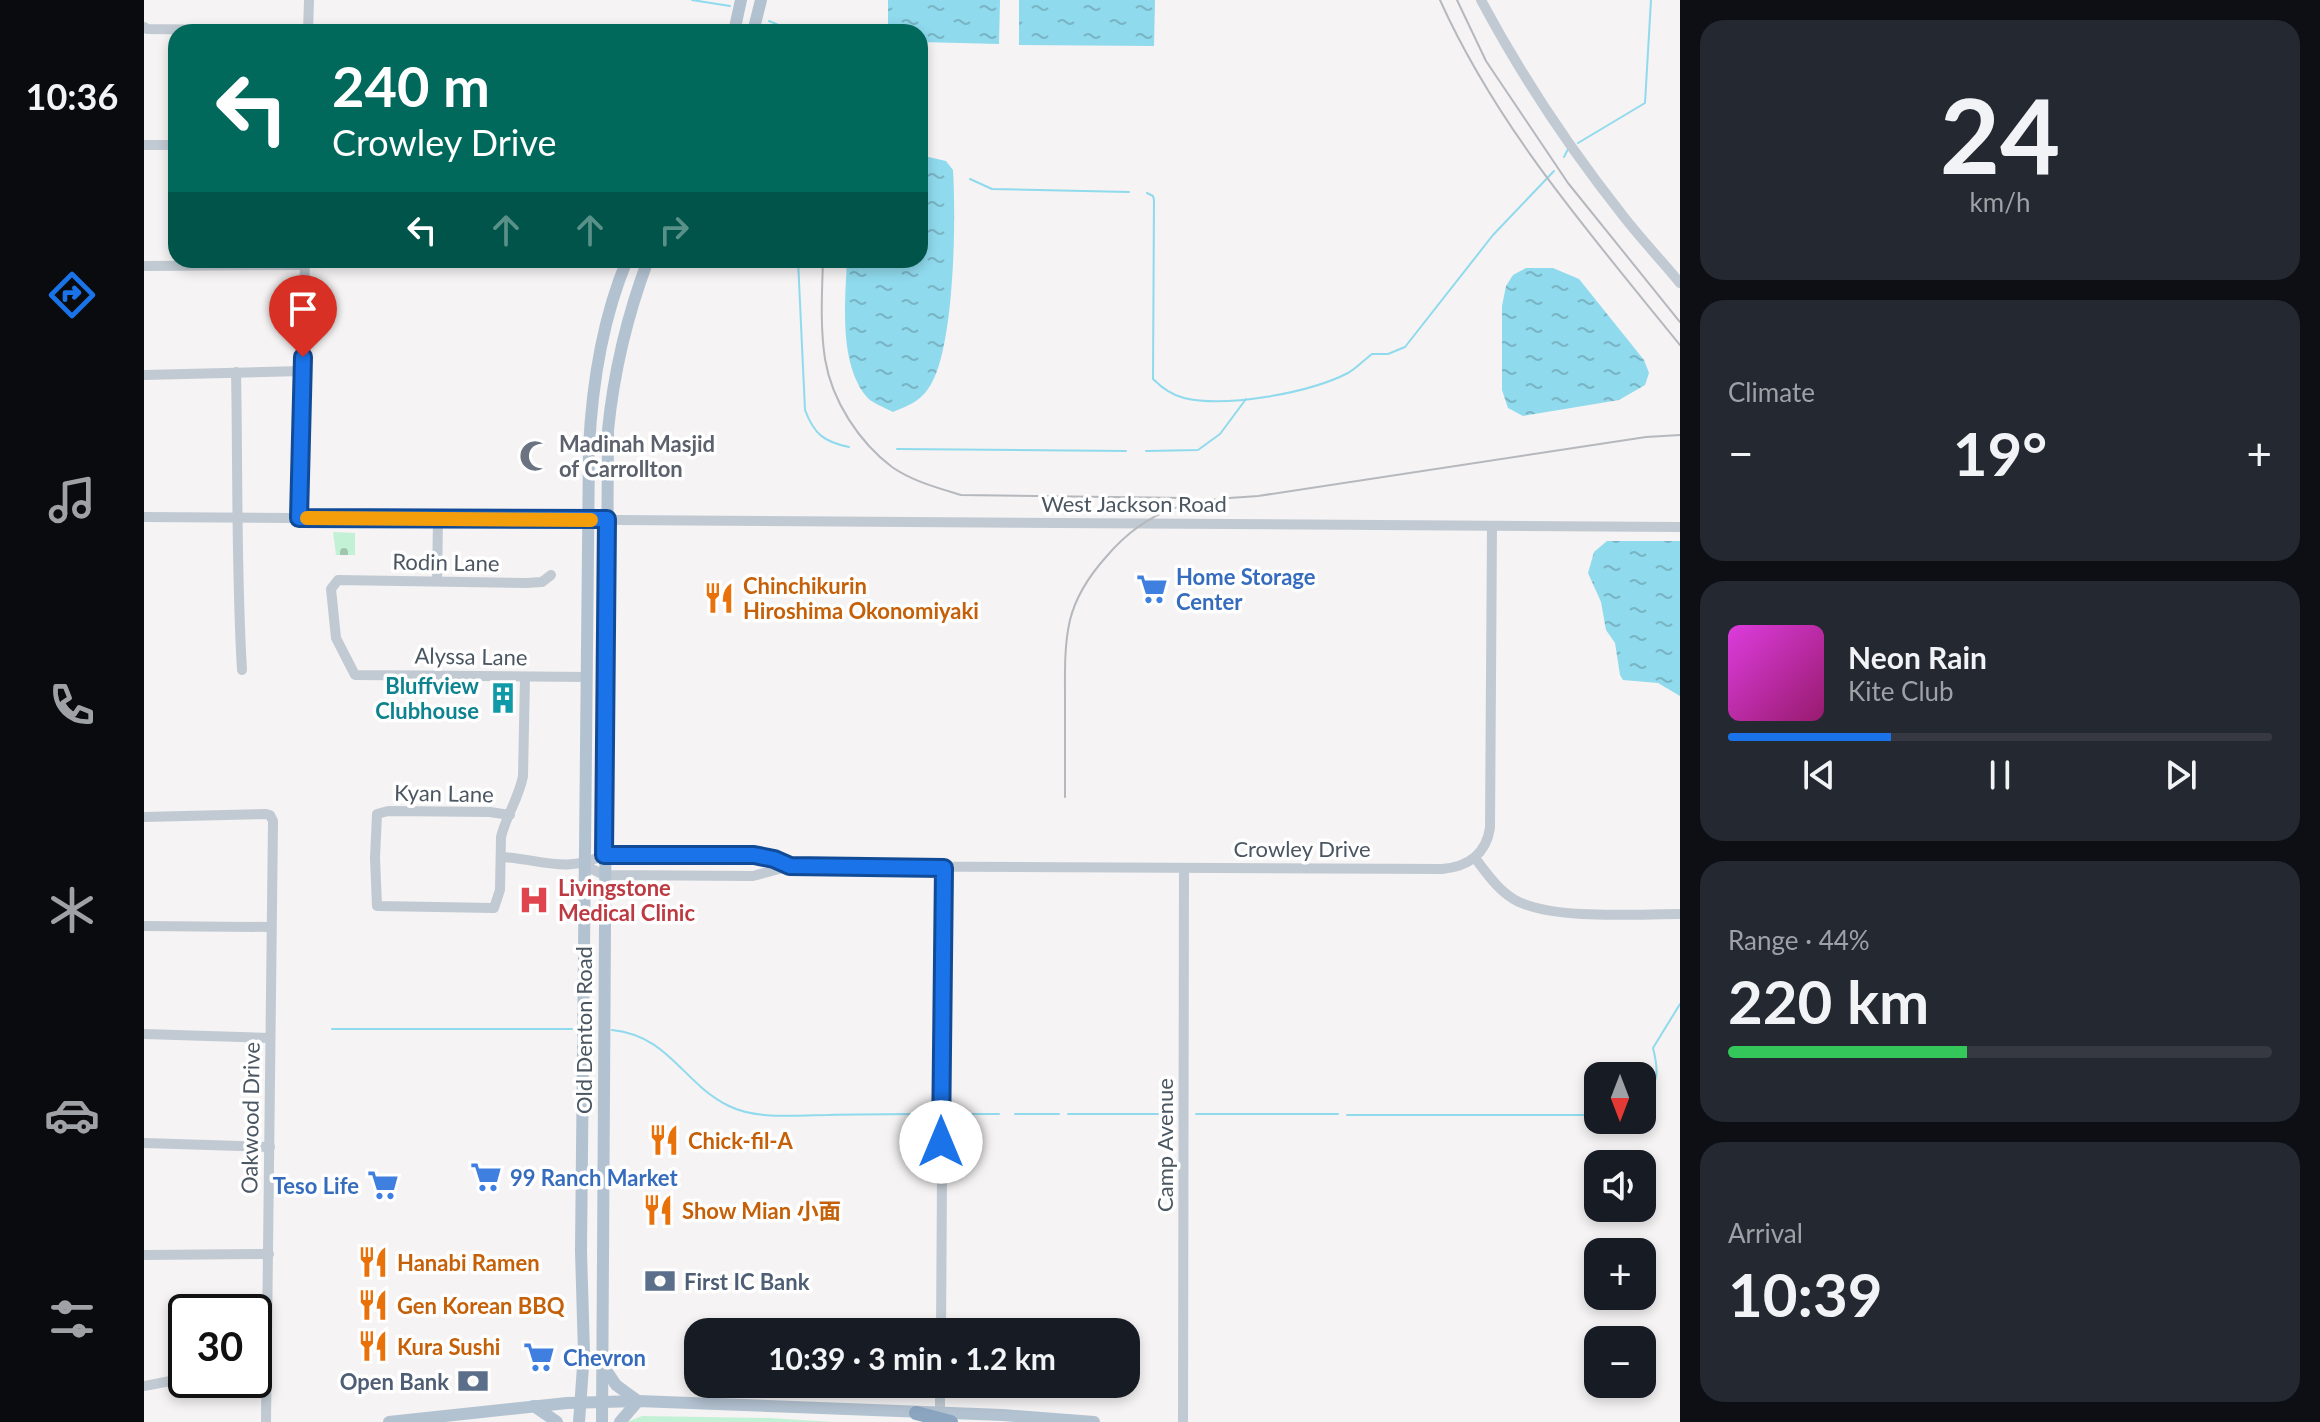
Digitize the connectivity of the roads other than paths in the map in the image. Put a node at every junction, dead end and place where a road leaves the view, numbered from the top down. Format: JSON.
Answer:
{"nodes":[{"id":1,"x":309,"y":0,"type":"edge"},
{"id":2,"x":741,"y":0,"type":"edge"},
{"id":3,"x":761,"y":0,"type":"edge"},
{"id":4,"x":1481,"y":0,"type":"edge"},
{"id":5,"x":308,"y":24,"type":"edge"},
{"id":6,"x":736,"y":24,"type":"edge"},
{"id":7,"x":755,"y":24,"type":"edge"},
{"id":8,"x":144,"y":27,"type":"edge"},
{"id":9,"x":168,"y":29,"type":"edge"},
{"id":10,"x":144,"y":145,"type":"edge"},
{"id":11,"x":168,"y":145,"type":"edge"},
{"id":12,"x":144,"y":266,"type":"edge"},
{"id":13,"x":168,"y":266,"type":"edge"},
{"id":14,"x":305,"y":268,"type":"edge"},
{"id":15,"x":624,"y":268,"type":"edge"},
{"id":16,"x":645,"y":268,"type":"edge"},
{"id":17,"x":1680,"y":283,"type":"edge"},
{"id":18,"x":302,"y":371,"type":"junction"},
{"id":19,"x":236,"y":372,"type":"junction"},
{"id":20,"x":144,"y":375,"type":"edge"},
{"id":21,"x":144,"y":517,"type":"edge"},
{"id":22,"x":239,"y":517,"type":"junction"},
{"id":23,"x":299,"y":518,"type":"junction"},
{"id":24,"x":438,"y":519,"type":"junction"},
{"id":25,"x":607,"y":519,"type":"junction"},
{"id":26,"x":588,"y":520,"type":"junction"},
{"id":27,"x":1492,"y":527,"type":"junction"},
{"id":28,"x":1680,"y":527,"type":"edge"},
{"id":29,"x":551,"y":575,"type":"dead end"},
{"id":30,"x":437,"y":581,"type":"junction"},
{"id":31,"x":242,"y":670,"type":"dead end"},
{"id":32,"x":355,"y":675,"type":"joint"},
{"id":33,"x":525,"y":677,"type":"junction"},
{"id":34,"x":586,"y":677,"type":"junction"},
{"id":35,"x":510,"y":815,"type":"junction"},
{"id":36,"x":144,"y":817,"type":"edge"},
{"id":37,"x":604,"y":855,"type":"junction"},
{"id":38,"x":501,"y":857,"type":"junction"},
{"id":39,"x":1475,"y":858,"type":"junction"},
{"id":40,"x":584,"y":865,"type":"junction"},
{"id":41,"x":790,"y":866,"type":"junction"},
{"id":42,"x":944,"y":868,"type":"junction"},
{"id":43,"x":1184,"y":868,"type":"junction"},
{"id":44,"x":604,"y":875,"type":"junction"},
{"id":45,"x":1680,"y":914,"type":"edge"},
{"id":46,"x":144,"y":926,"type":"edge"},
{"id":47,"x":271,"y":927,"type":"junction"},
{"id":48,"x":144,"y":1034,"type":"edge"},
{"id":49,"x":270,"y":1038,"type":"junction"},
{"id":50,"x":582,"y":1123,"type":"junction"},
{"id":51,"x":603,"y":1123,"type":"junction"},
{"id":52,"x":144,"y":1143,"type":"edge"},
{"id":53,"x":270,"y":1147,"type":"junction"},
{"id":54,"x":581,"y":1251,"type":"junction"},
{"id":55,"x":601,"y":1251,"type":"junction"},
{"id":56,"x":269,"y":1254,"type":"junction"},
{"id":57,"x":144,"y":1255,"type":"edge"},
{"id":58,"x":268,"y":1294,"type":"edge"},
{"id":59,"x":941,"y":1318,"type":"edge"},
{"id":60,"x":602,"y":1363,"type":"junction"},
{"id":61,"x":168,"y":1381,"type":"edge"},
{"id":62,"x":144,"y":1386,"type":"edge"},
{"id":63,"x":266,"y":1398,"type":"edge"},
{"id":64,"x":942,"y":1398,"type":"edge"},
{"id":65,"x":638,"y":1401,"type":"junction"},
{"id":66,"x":581,"y":1402,"type":"junction"},
{"id":67,"x":601,"y":1402,"type":"junction"},
{"id":68,"x":534,"y":1406,"type":"junction"},
{"id":69,"x":916,"y":1413,"type":"joint"},
{"id":70,"x":946,"y":1418,"type":"edge"},
{"id":71,"x":266,"y":1422,"type":"edge"},
{"id":72,"x":389,"y":1422,"type":"edge"},
{"id":73,"x":557,"y":1422,"type":"edge"},
{"id":74,"x":579,"y":1422,"type":"edge"},
{"id":75,"x":602,"y":1422,"type":"edge"},
{"id":76,"x":620,"y":1422,"type":"edge"},
{"id":77,"x":1094,"y":1422,"type":"edge"},
{"id":78,"x":1183,"y":1422,"type":"edge"}],
"edges":[{"from":1,"to":5,"type":"street"},
{"from":2,"to":6,"type":"main road"},
{"from":3,"to":7,"type":"main road"},
{"from":4,"to":17,"type":"street"},
{"from":8,"to":9,"type":"street"},
{"from":10,"to":11,"type":"street"},
{"from":12,"to":13,"type":"street"},
{"from":14,"to":18,"type":"street"},
{"from":15,"to":26,"type":"main road","name":"Old Denton Road"},
{"from":16,"to":25,"type":"main road","name":"Old Denton Road"},
{"from":18,"to":19,"type":"street"},
{"from":18,"to":23,"type":"street"},
{"from":19,"to":20,"type":"street"},
{"from":19,"to":22,"type":"street"},
{"from":21,"to":22,"type":"street","name":"West Jackson Road"},
{"from":22,"to":23,"type":"street","name":"West Jackson Road"},
{"from":22,"to":31,"type":"street"},
{"from":23,"to":24,"type":"street","name":"West Jackson Road"},
{"from":24,"to":26,"type":"street","name":"West Jackson Road"},
{"from":24,"to":30,"type":"street"},
{"from":25,"to":26,"type":"street","name":"West Jackson Road"},
{"from":25,"to":27,"type":"street","name":"West Jackson Road"},
{"from":25,"to":37,"type":"main road","name":"Old Denton Road"},
{"from":26,"to":34,"type":"main road","name":"Old Denton Road"},
{"from":27,"to":28,"type":"street","name":"West Jackson Road"},
{"from":27,"to":39,"type":"street"},
{"from":29,"to":30,"type":"street","name":"Rodin Lane"},
{"from":30,"to":32,"type":"street","name":"Rodin Lane"},
{"from":32,"to":33,"type":"street","name":"Alyssa Lane"},
{"from":33,"to":34,"type":"street","name":"Alyssa Lane"},
{"from":33,"to":35,"type":"street"},
{"from":34,"to":40,"type":"main road","name":"Old Denton Road"},
{"from":35,"to":38,"type":"street"},
{"from":35,"to":38,"type":"street","name":"Kyan Lane"},
{"from":36,"to":47,"type":"street","name":"Oakwood Drive"},
{"from":37,"to":40,"type":"street","name":"Crowley Drive"},
{"from":37,"to":41,"type":"street","name":"Crowley Drive"},
{"from":37,"to":44,"type":"main road","name":"Old Denton Road"},
{"from":38,"to":40,"type":"street"},
{"from":39,"to":43,"type":"street","name":"Crowley Drive"},
{"from":39,"to":45,"type":"street"},
{"from":40,"to":44,"type":"street","name":"Crowley Drive"},
{"from":40,"to":50,"type":"main road","name":"Old Denton Road"},
{"from":41,"to":42,"type":"street","name":"Crowley Drive"},
{"from":41,"to":44,"type":"street","name":"Crowley Drive"},
{"from":42,"to":43,"type":"street","name":"Crowley Drive"},
{"from":42,"to":59,"type":"street"},
{"from":43,"to":78,"type":"street","name":"Camp Avenue"},
{"from":44,"to":51,"type":"main road","name":"Old Denton Road"},
{"from":46,"to":47,"type":"street"},
{"from":47,"to":49,"type":"street","name":"Oakwood Drive"},
{"from":48,"to":49,"type":"street"},
{"from":49,"to":53,"type":"street","name":"Oakwood Drive"},
{"from":50,"to":51,"type":"main road"},
{"from":50,"to":54,"type":"main road","name":"Old Denton Road"},
{"from":51,"to":55,"type":"main road","name":"Old Denton Road"},
{"from":52,"to":53,"type":"street"},
{"from":53,"to":56,"type":"street","name":"Oakwood Drive"},
{"from":54,"to":55,"type":"main road"},
{"from":54,"to":66,"type":"main road","name":"Old Denton Road"},
{"from":55,"to":60,"type":"main road","name":"Old Denton Road"},
{"from":56,"to":57,"type":"street"},
{"from":56,"to":58,"type":"street","name":"Oakwood Drive"},
{"from":60,"to":65,"type":"main road"},
{"from":60,"to":67,"type":"main road","name":"Old Denton Road"},
{"from":61,"to":62,"type":"street"},
{"from":63,"to":71,"type":"street","name":"Oakwood Drive"},
{"from":64,"to":70,"type":"street"},
{"from":65,"to":67,"type":"main road"},
{"from":65,"to":69,"type":"main road"},
{"from":65,"to":76,"type":"main road"},
{"from":66,"to":67,"type":"main road"},
{"from":66,"to":68,"type":"main road"},
{"from":66,"to":74,"type":"main road","name":"Old Denton Road"},
{"from":67,"to":75,"type":"main road","name":"Old Denton Road"},
{"from":68,"to":72,"type":"main road"},
{"from":68,"to":73,"type":"main road"},
{"from":69,"to":70,"type":"highway"},
{"from":70,"to":77,"type":"main road"}]}
